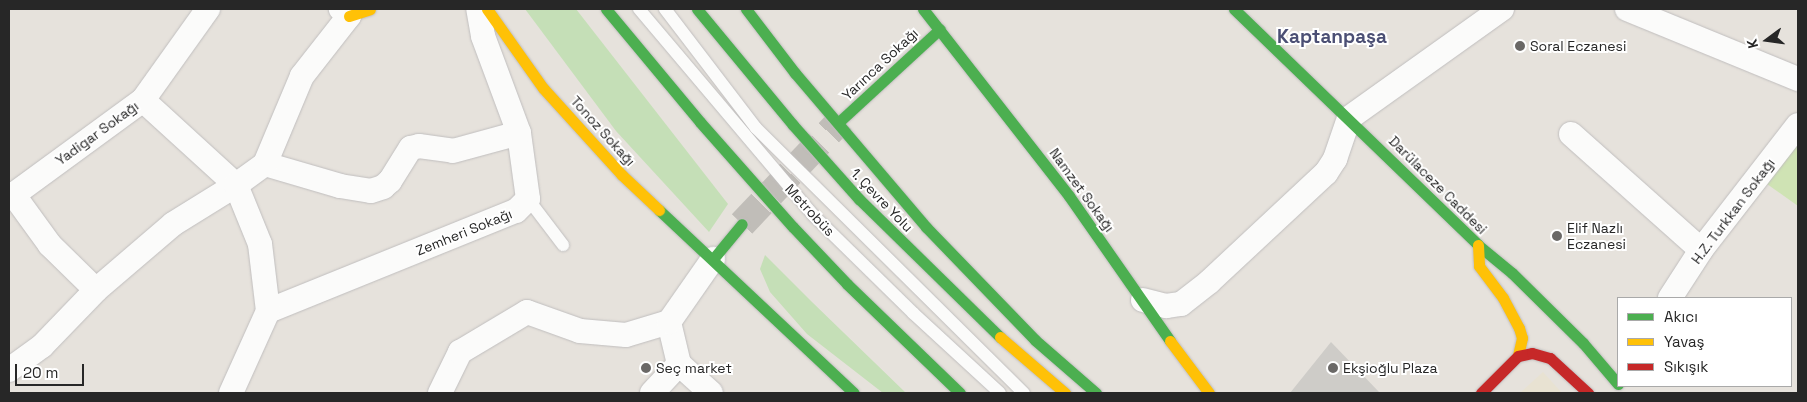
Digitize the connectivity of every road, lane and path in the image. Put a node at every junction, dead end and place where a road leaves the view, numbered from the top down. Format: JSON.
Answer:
{"nodes":[{"id":1,"x":208,"y":9,"type":"edge"},
{"id":2,"x":478,"y":9,"type":"edge"},
{"id":3,"x":487,"y":9,"type":"edge"},
{"id":4,"x":606,"y":9,"type":"edge"},
{"id":5,"x":639,"y":9,"type":"edge"},
{"id":6,"x":665,"y":9,"type":"edge"},
{"id":7,"x":697,"y":9,"type":"edge"},
{"id":8,"x":746,"y":9,"type":"edge"},
{"id":9,"x":924,"y":9,"type":"edge"},
{"id":10,"x":1234,"y":9,"type":"edge"},
{"id":11,"x":1502,"y":9,"type":"edge"},
{"id":12,"x":1627,"y":9,"type":"edge"},
{"id":13,"x":353,"y":11,"type":"edge"},
{"id":14,"x":940,"y":29,"type":"junction"},
{"id":15,"x":1798,"y":79,"type":"edge"},
{"id":16,"x":143,"y":100,"type":"junction"},
{"id":17,"x":1349,"y":118,"type":"junction"},
{"id":18,"x":841,"y":120,"type":"tunnel mouth"},
{"id":19,"x":1798,"y":125,"type":"edge"},
{"id":20,"x":519,"y":133,"type":"junction"},
{"id":21,"x":1571,"y":134,"type":"dead end"},
{"id":22,"x":265,"y":164,"type":"junction"},
{"id":23,"x":236,"y":185,"type":"junction"},
{"id":24,"x":11,"y":196,"type":"edge"},
{"id":25,"x":528,"y":199,"type":"junction"},
{"id":26,"x":742,"y":224,"type":"tunnel mouth"},
{"id":27,"x":563,"y":245,"type":"dead end"},
{"id":28,"x":1478,"y":245,"type":"junction"},
{"id":29,"x":1701,"y":250,"type":"junction"},
{"id":30,"x":713,"y":259,"type":"junction"},
{"id":31,"x":96,"y":290,"type":"junction"},
{"id":32,"x":1671,"y":297,"type":"edge"},
{"id":33,"x":1143,"y":300,"type":"junction"},
{"id":34,"x":268,"y":311,"type":"junction"},
{"id":35,"x":669,"y":322,"type":"junction"},
{"id":36,"x":1518,"y":356,"type":"junction"},
{"id":37,"x":679,"y":364,"type":"junction"},
{"id":38,"x":9,"y":370,"type":"edge"},
{"id":39,"x":1617,"y":383,"type":"edge"},
{"id":40,"x":848,"y":390,"type":"edge"},
{"id":41,"x":231,"y":393,"type":"edge"},
{"id":42,"x":440,"y":393,"type":"edge"},
{"id":43,"x":652,"y":393,"type":"edge"},
{"id":44,"x":710,"y":393,"type":"edge"},
{"id":45,"x":960,"y":393,"type":"edge"},
{"id":46,"x":1000,"y":393,"type":"edge"},
{"id":47,"x":1024,"y":393,"type":"edge"},
{"id":48,"x":1064,"y":393,"type":"edge"},
{"id":49,"x":1096,"y":393,"type":"edge"},
{"id":50,"x":1209,"y":393,"type":"edge"},
{"id":51,"x":1481,"y":393,"type":"edge"},
{"id":52,"x":1588,"y":393,"type":"edge"}],
"edges":[{"from":1,"to":16,"type":"street","name":"Yadigar Sokağı"},
{"from":2,"to":20,"type":"street"},
{"from":3,"to":30,"type":"main road","name":"Tonoz Sokağı"},
{"from":4,"to":45,"type":"main road"},
{"from":5,"to":46,"type":"lane","name":"Metrobüs"},
{"from":6,"to":47,"type":"lane","name":"Metrobüs"},
{"from":7,"to":48,"type":"main road","name":"1. Çevre Yolu"},
{"from":8,"to":49,"type":"main road"},
{"from":9,"to":14,"type":"main road","name":"Namzet Sokağı"},
{"from":10,"to":17,"type":"main road","name":"Darülaceze Caddesi"},
{"from":11,"to":17,"type":"street"},
{"from":12,"to":15,"type":"street"},
{"from":13,"to":22,"type":"street"},
{"from":14,"to":18,"type":"main road","name":"Yarınca Sokağı"},
{"from":14,"to":33,"type":"main road","name":"Namzet Sokağı"},
{"from":16,"to":23,"type":"street"},
{"from":16,"to":24,"type":"street","name":"Yadigar Sokağı"},
{"from":17,"to":28,"type":"main road","name":"Darülaceze Caddesi"},
{"from":17,"to":33,"type":"street"},
{"from":19,"to":29,"type":"street","name":"H.Z. Turkkan Sokağı"},
{"from":20,"to":22,"type":"street"},
{"from":20,"to":25,"type":"street"},
{"from":21,"to":29,"type":"street"},
{"from":22,"to":23,"type":"street"},
{"from":23,"to":31,"type":"street"},
{"from":23,"to":34,"type":"street"},
{"from":24,"to":31,"type":"street"},
{"from":25,"to":27,"type":"lane"},
{"from":25,"to":34,"type":"street","name":"Zemheri Sokağı"},
{"from":26,"to":30,"type":"main road"},
{"from":28,"to":36,"type":"main road"},
{"from":28,"to":39,"type":"main road","name":"Darülaceze Caddesi"},
{"from":29,"to":32,"type":"street","name":"H.Z. Turkkan Sokağı"},
{"from":30,"to":35,"type":"street"},
{"from":30,"to":40,"type":"main road","name":"Tonoz Sokağı"},
{"from":31,"to":38,"type":"street"},
{"from":33,"to":50,"type":"main road","name":"Namzet Sokağı"},
{"from":34,"to":41,"type":"street"},
{"from":35,"to":37,"type":"street"},
{"from":35,"to":42,"type":"street"},
{"from":36,"to":51,"type":"main road"},
{"from":36,"to":52,"type":"main road"},
{"from":37,"to":43,"type":"street"},
{"from":37,"to":44,"type":"street"}]}
